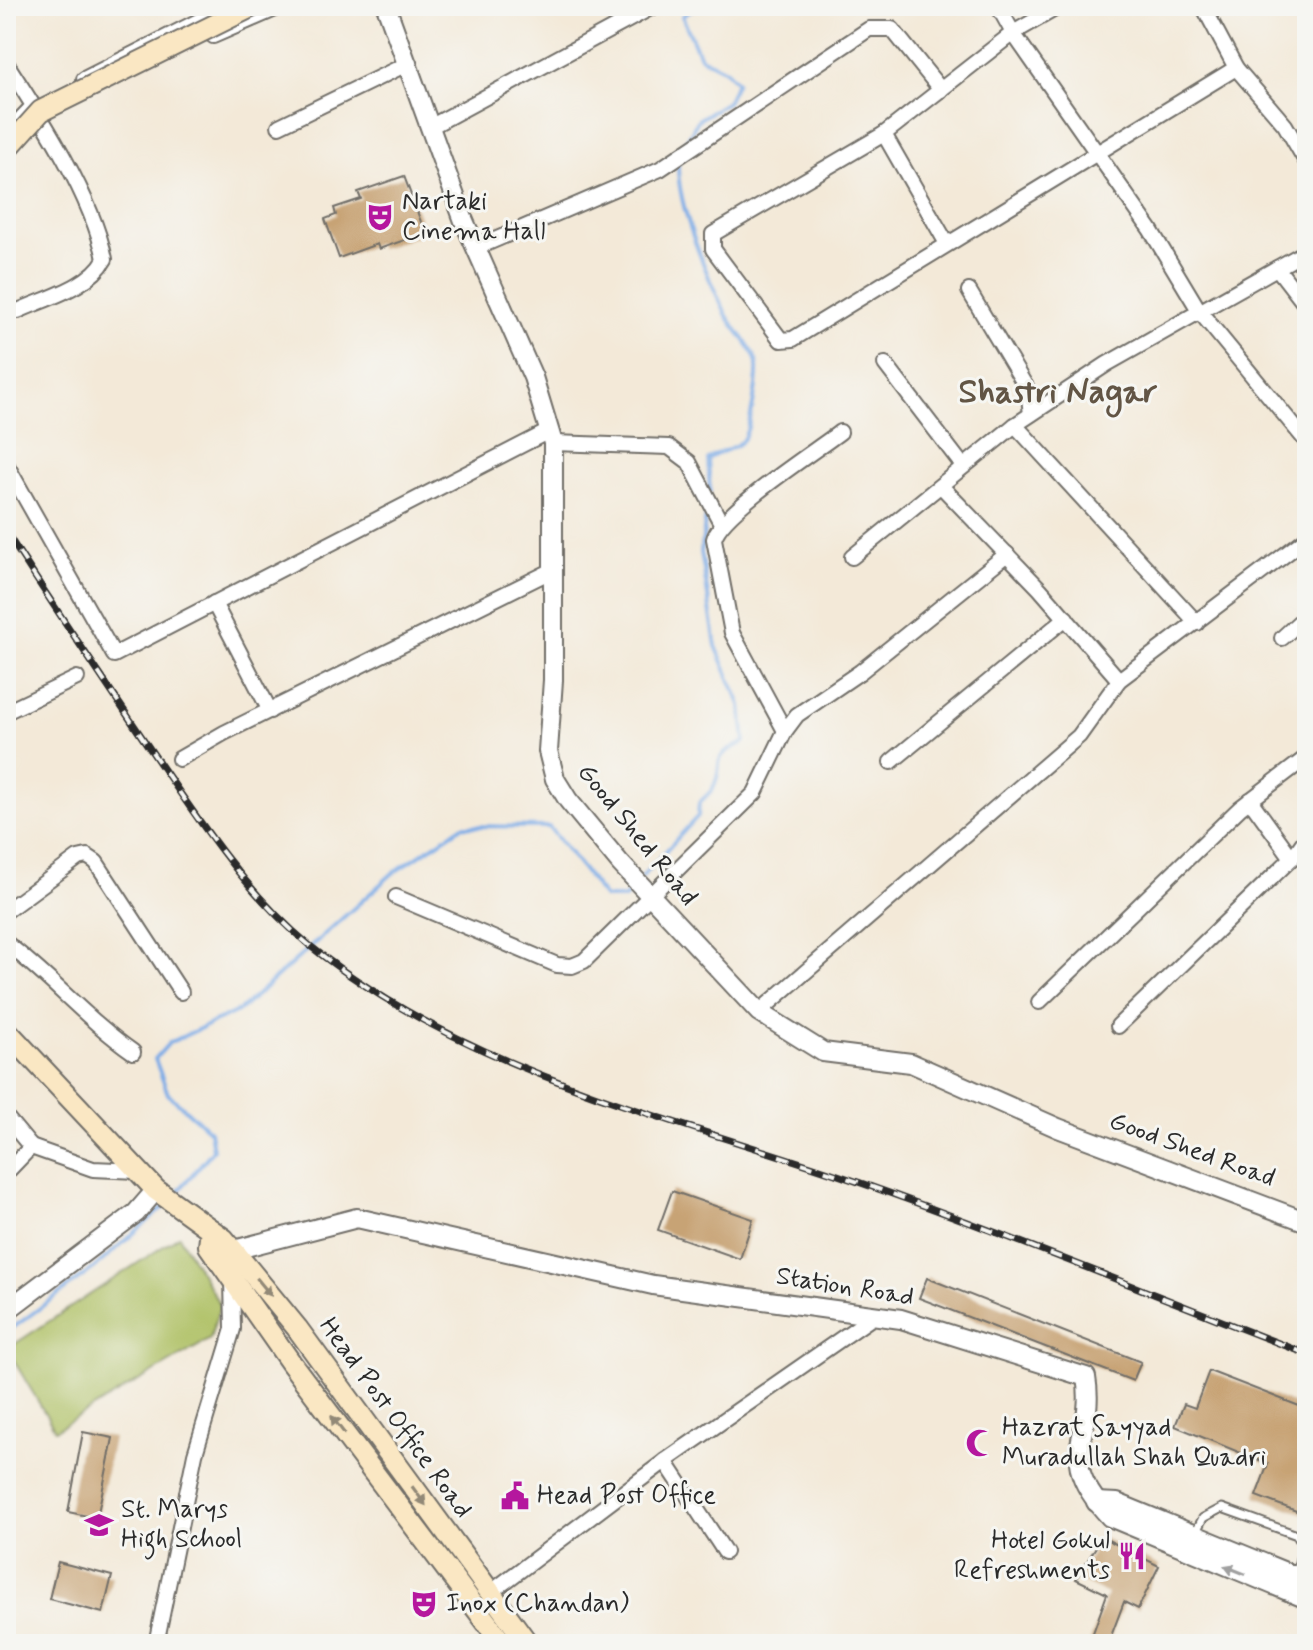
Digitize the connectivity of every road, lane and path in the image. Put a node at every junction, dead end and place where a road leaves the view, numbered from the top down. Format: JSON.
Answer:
{"nodes":[{"id":1,"x":228,"y":6,"type":"edge"},
{"id":2,"x":253,"y":6,"type":"edge"},
{"id":3,"x":282,"y":6,"type":"edge"},
{"id":4,"x":386,"y":6,"type":"edge"},
{"id":5,"x":654,"y":6,"type":"edge"},
{"id":6,"x":998,"y":6,"type":"edge"},
{"id":7,"x":1060,"y":6,"type":"edge"},
{"id":8,"x":1203,"y":6,"type":"edge"},
{"id":9,"x":1013,"y":33,"type":"junction"},
{"id":10,"x":6,"y":63,"type":"edge"},
{"id":11,"x":409,"y":63,"type":"junction"},
{"id":12,"x":1236,"y":68,"type":"junction"},
{"id":13,"x":941,"y":90,"type":"junction"},
{"id":14,"x":34,"y":105,"type":"junction"},
{"id":15,"x":43,"y":121,"type":"junction"},
{"id":16,"x":279,"y":126,"type":"dead end"},
{"id":17,"x":430,"y":127,"type":"junction"},
{"id":18,"x":6,"y":134,"type":"edge"},
{"id":19,"x":884,"y":134,"type":"junction"},
{"id":20,"x":6,"y":150,"type":"edge"},
{"id":21,"x":1097,"y":150,"type":"junction"},
{"id":22,"x":6,"y":161,"type":"edge"},
{"id":23,"x":1307,"y":163,"type":"edge"},
{"id":24,"x":946,"y":242,"type":"junction"},
{"id":25,"x":476,"y":248,"type":"junction"},
{"id":26,"x":1307,"y":251,"type":"edge"},
{"id":27,"x":1277,"y":268,"type":"junction"},
{"id":28,"x":969,"y":291,"type":"dead end"},
{"id":29,"x":1307,"y":307,"type":"edge"},
{"id":30,"x":18,"y":311,"type":"dead end"},
{"id":31,"x":1200,"y":312,"type":"junction"},
{"id":32,"x":885,"y":364,"type":"dead end"},
{"id":33,"x":1031,"y":414,"type":"junction"},
{"id":34,"x":1015,"y":425,"type":"junction"},
{"id":35,"x":840,"y":432,"type":"dead end"},
{"id":36,"x":551,"y":437,"type":"junction"},
{"id":37,"x":1307,"y":442,"type":"edge"},
{"id":38,"x":6,"y":464,"type":"edge"},
{"id":39,"x":963,"y":466,"type":"junction"},
{"id":40,"x":942,"y":487,"type":"junction"},
{"id":41,"x":721,"y":523,"type":"junction"},
{"id":42,"x":1307,"y":538,"type":"edge"},
{"id":43,"x":1007,"y":554,"type":"junction"},
{"id":44,"x":852,"y":557,"type":"dead end"},
{"id":45,"x":553,"y":570,"type":"junction"},
{"id":46,"x":214,"y":603,"type":"junction"},
{"id":47,"x":1307,"y":615,"type":"edge"},
{"id":48,"x":1066,"y":618,"type":"junction"},
{"id":49,"x":1197,"y":623,"type":"junction"},
{"id":50,"x":1282,"y":638,"type":"dead end"},
{"id":51,"x":77,"y":678,"type":"dead end"},
{"id":52,"x":1119,"y":680,"type":"junction"},
{"id":53,"x":270,"y":711,"type":"junction"},
{"id":54,"x":6,"y":712,"type":"edge"},
{"id":55,"x":785,"y":731,"type":"junction"},
{"id":56,"x":1307,"y":757,"type":"edge"},
{"id":57,"x":179,"y":759,"type":"dead end"},
{"id":58,"x":891,"y":762,"type":"dead end"},
{"id":59,"x":1250,"y":800,"type":"junction"},
{"id":60,"x":1307,"y":837,"type":"edge"},
{"id":61,"x":1292,"y":858,"type":"junction"},
{"id":62,"x":641,"y":887,"type":"junction"},
{"id":63,"x":396,"y":897,"type":"dead end"},
{"id":64,"x":6,"y":911,"type":"edge"},
{"id":65,"x":6,"y":943,"type":"edge"},
{"id":66,"x":181,"y":992,"type":"dead end"},
{"id":67,"x":1039,"y":1002,"type":"dead end"},
{"id":68,"x":759,"y":1012,"type":"junction"},
{"id":69,"x":1118,"y":1026,"type":"dead end"},
{"id":70,"x":6,"y":1030,"type":"edge"},
{"id":71,"x":133,"y":1052,"type":"dead end"},
{"id":72,"x":6,"y":1117,"type":"edge"},
{"id":73,"x":31,"y":1147,"type":"junction"},
{"id":74,"x":138,"y":1171,"type":"junction"},
{"id":75,"x":6,"y":1173,"type":"edge"},
{"id":76,"x":162,"y":1193,"type":"junction"},
{"id":77,"x":1307,"y":1222,"type":"edge"},
{"id":78,"x":211,"y":1230,"type":"junction"},
{"id":79,"x":234,"y":1250,"type":"junction"},
{"id":80,"x":232,"y":1278,"type":"junction"},
{"id":81,"x":6,"y":1311,"type":"edge"},
{"id":82,"x":874,"y":1316,"type":"junction"},
{"id":83,"x":665,"y":1461,"type":"junction"},
{"id":84,"x":1190,"y":1543,"type":"junction"},
{"id":85,"x":725,"y":1552,"type":"dead end"},
{"id":86,"x":1297,"y":1583,"type":"edge"},
{"id":87,"x":490,"y":1593,"type":"junction"},
{"id":88,"x":1307,"y":1599,"type":"edge"},
{"id":89,"x":156,"y":1644,"type":"edge"},
{"id":90,"x":503,"y":1644,"type":"edge"},
{"id":91,"x":528,"y":1644,"type":"edge"}],
"edges":[{"from":1,"to":14,"type":"street"},
{"from":2,"to":20,"type":"main road","bridge":true},
{"from":3,"to":15,"type":"street"},
{"from":4,"to":11,"type":"street","name":"Good Shed Road"},
{"from":5,"to":17,"type":"street"},
{"from":6,"to":9,"type":"street"},
{"from":7,"to":9,"type":"street"},
{"from":8,"to":12,"type":"street"},
{"from":9,"to":13,"type":"street"},
{"from":9,"to":21,"type":"street"},
{"from":10,"to":14,"type":"street"},
{"from":11,"to":16,"type":"street"},
{"from":11,"to":17,"type":"street","name":"Good Shed Road"},
{"from":12,"to":21,"type":"street"},
{"from":12,"to":23,"type":"street"},
{"from":13,"to":19,"type":"street"},
{"from":13,"to":25,"type":"street"},
{"from":14,"to":15,"type":"street"},
{"from":14,"to":18,"type":"street"},
{"from":15,"to":22,"type":"street"},
{"from":15,"to":30,"type":"street"},
{"from":17,"to":25,"type":"street","name":"Good Shed Road"},
{"from":19,"to":24,"type":"street"},
{"from":19,"to":24,"type":"street"},
{"from":21,"to":24,"type":"street"},
{"from":21,"to":31,"type":"street"},
{"from":25,"to":36,"type":"street","name":"Good Shed Road"},
{"from":26,"to":27,"type":"street"},
{"from":27,"to":29,"type":"street"},
{"from":27,"to":31,"type":"street"},
{"from":28,"to":33,"type":"street"},
{"from":31,"to":33,"type":"street"},
{"from":31,"to":37,"type":"street"},
{"from":32,"to":39,"type":"street"},
{"from":33,"to":34,"type":"street"},
{"from":34,"to":39,"type":"street"},
{"from":34,"to":49,"type":"street"},
{"from":35,"to":41,"type":"street"},
{"from":36,"to":41,"type":"street"},
{"from":36,"to":45,"type":"street","name":"Good Shed Road"},
{"from":36,"to":46,"type":"street"},
{"from":38,"to":46,"type":"street"},
{"from":39,"to":40,"type":"street"},
{"from":40,"to":43,"type":"street"},
{"from":40,"to":44,"type":"street"},
{"from":41,"to":55,"type":"street"},
{"from":42,"to":49,"type":"street"},
{"from":43,"to":48,"type":"street"},
{"from":43,"to":55,"type":"street"},
{"from":45,"to":53,"type":"street"},
{"from":45,"to":62,"type":"street","name":"Good Shed Road"},
{"from":46,"to":53,"type":"street"},
{"from":47,"to":50,"type":"street"},
{"from":48,"to":52,"type":"street"},
{"from":48,"to":58,"type":"street"},
{"from":49,"to":52,"type":"street"},
{"from":51,"to":54,"type":"street"},
{"from":52,"to":68,"type":"street"},
{"from":53,"to":57,"type":"street"},
{"from":55,"to":62,"type":"street"},
{"from":56,"to":59,"type":"street"},
{"from":59,"to":61,"type":"street"},
{"from":59,"to":67,"type":"street"},
{"from":60,"to":61,"type":"street"},
{"from":61,"to":69,"type":"street"},
{"from":62,"to":63,"type":"street"},
{"from":62,"to":68,"type":"street","name":"Good Shed Road"},
{"from":64,"to":66,"type":"street"},
{"from":65,"to":71,"type":"street"},
{"from":68,"to":77,"type":"street","name":"Good Shed Road"},
{"from":70,"to":74,"type":"main road","name":"Head Post Office Road"},
{"from":72,"to":73,"type":"street"},
{"from":73,"to":74,"type":"street"},
{"from":73,"to":75,"type":"street"},
{"from":74,"to":76,"type":"main road","name":"Head Post Office Road"},
{"from":76,"to":78,"type":"main road","name":"Head Post Office Road"},
{"from":76,"to":81,"type":"street"},
{"from":78,"to":79,"type":"main road","name":"Head Post Office Road"},
{"from":78,"to":80,"type":"main road","name":"Head Post Office Road"},
{"from":79,"to":80,"type":"street"},
{"from":79,"to":82,"type":"street","name":"Station Road"},
{"from":79,"to":87,"type":"main road","name":"Head Post Office Road","one_way":true},
{"from":80,"to":89,"type":"street"},
{"from":90,"to":80,"type":"main road","name":"Head Post Office Road","one_way":true},
{"from":82,"to":83,"type":"street"},
{"from":82,"to":84,"type":"street","name":"Station Road"},
{"from":83,"to":85,"type":"street"},
{"from":83,"to":87,"type":"street"},
{"from":84,"to":86,"type":"street","name":"Station Road"},
{"from":84,"to":86,"type":"lane"},
{"from":86,"to":88,"type":"street","name":"Station Road"},
{"from":87,"to":91,"type":"main road","name":"Head Post Office Road"}]}
